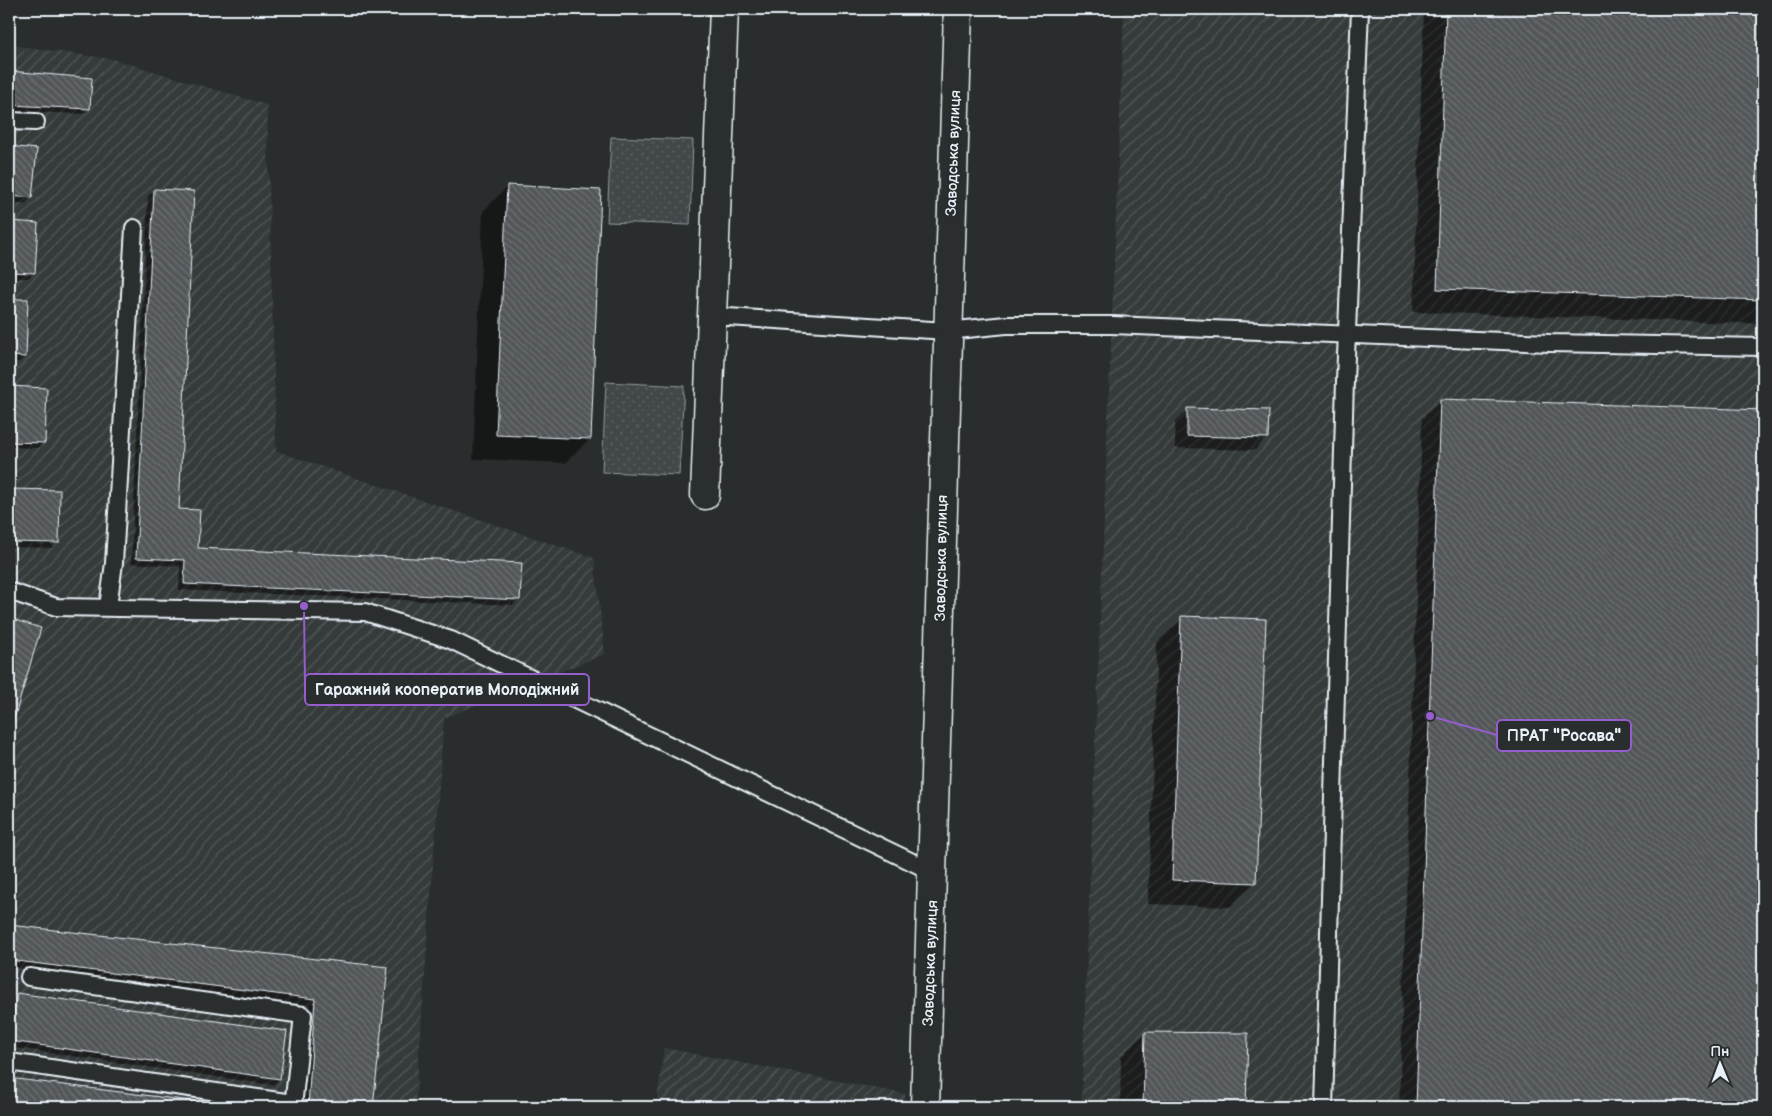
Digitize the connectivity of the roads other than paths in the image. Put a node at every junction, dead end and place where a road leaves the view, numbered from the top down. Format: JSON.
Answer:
{"nodes":[{"id":1,"x":724,"y":9,"type":"edge"},
{"id":2,"x":958,"y":9,"type":"edge"},
{"id":3,"x":1360,"y":9,"type":"edge"},
{"id":4,"x":9,"y":121,"type":"edge"},
{"id":5,"x":36,"y":122,"type":"dead end"},
{"id":6,"x":134,"y":228,"type":"dead end"},
{"id":7,"x":713,"y":316,"type":"junction"},
{"id":8,"x":947,"y":331,"type":"junction"},
{"id":9,"x":1347,"y":333,"type":"junction"},
{"id":10,"x":1763,"y":347,"type":"edge"},
{"id":11,"x":705,"y":495,"type":"dead end"},
{"id":12,"x":9,"y":591,"type":"edge"},
{"id":13,"x":108,"y":607,"type":"junction"},
{"id":14,"x":934,"y":872,"type":"junction"},
{"id":15,"x":28,"y":977,"type":"dead end"},
{"id":16,"x":9,"y":1062,"type":"edge"},
{"id":17,"x":293,"y":1105,"type":"edge"},
{"id":18,"x":925,"y":1107,"type":"edge"},
{"id":19,"x":1324,"y":1107,"type":"edge"}],
"edges":[{"from":1,"to":7,"type":"street"},
{"from":2,"to":8,"type":"street","name":"Заводська вулиця"},
{"from":3,"to":9,"type":"lane"},
{"from":4,"to":5,"type":"lane"},
{"from":6,"to":13,"type":"lane"},
{"from":7,"to":8,"type":"lane"},
{"from":7,"to":11,"type":"street"},
{"from":8,"to":9,"type":"lane"},
{"from":8,"to":14,"type":"street","name":"Заводська вулиця"},
{"from":9,"to":10,"type":"lane"},
{"from":9,"to":19,"type":"lane"},
{"from":12,"to":13,"type":"lane"},
{"from":13,"to":14,"type":"lane"},
{"from":14,"to":18,"type":"street","name":"Заводська вулиця"},
{"from":15,"to":17,"type":"lane"},
{"from":16,"to":17,"type":"lane"}]}
